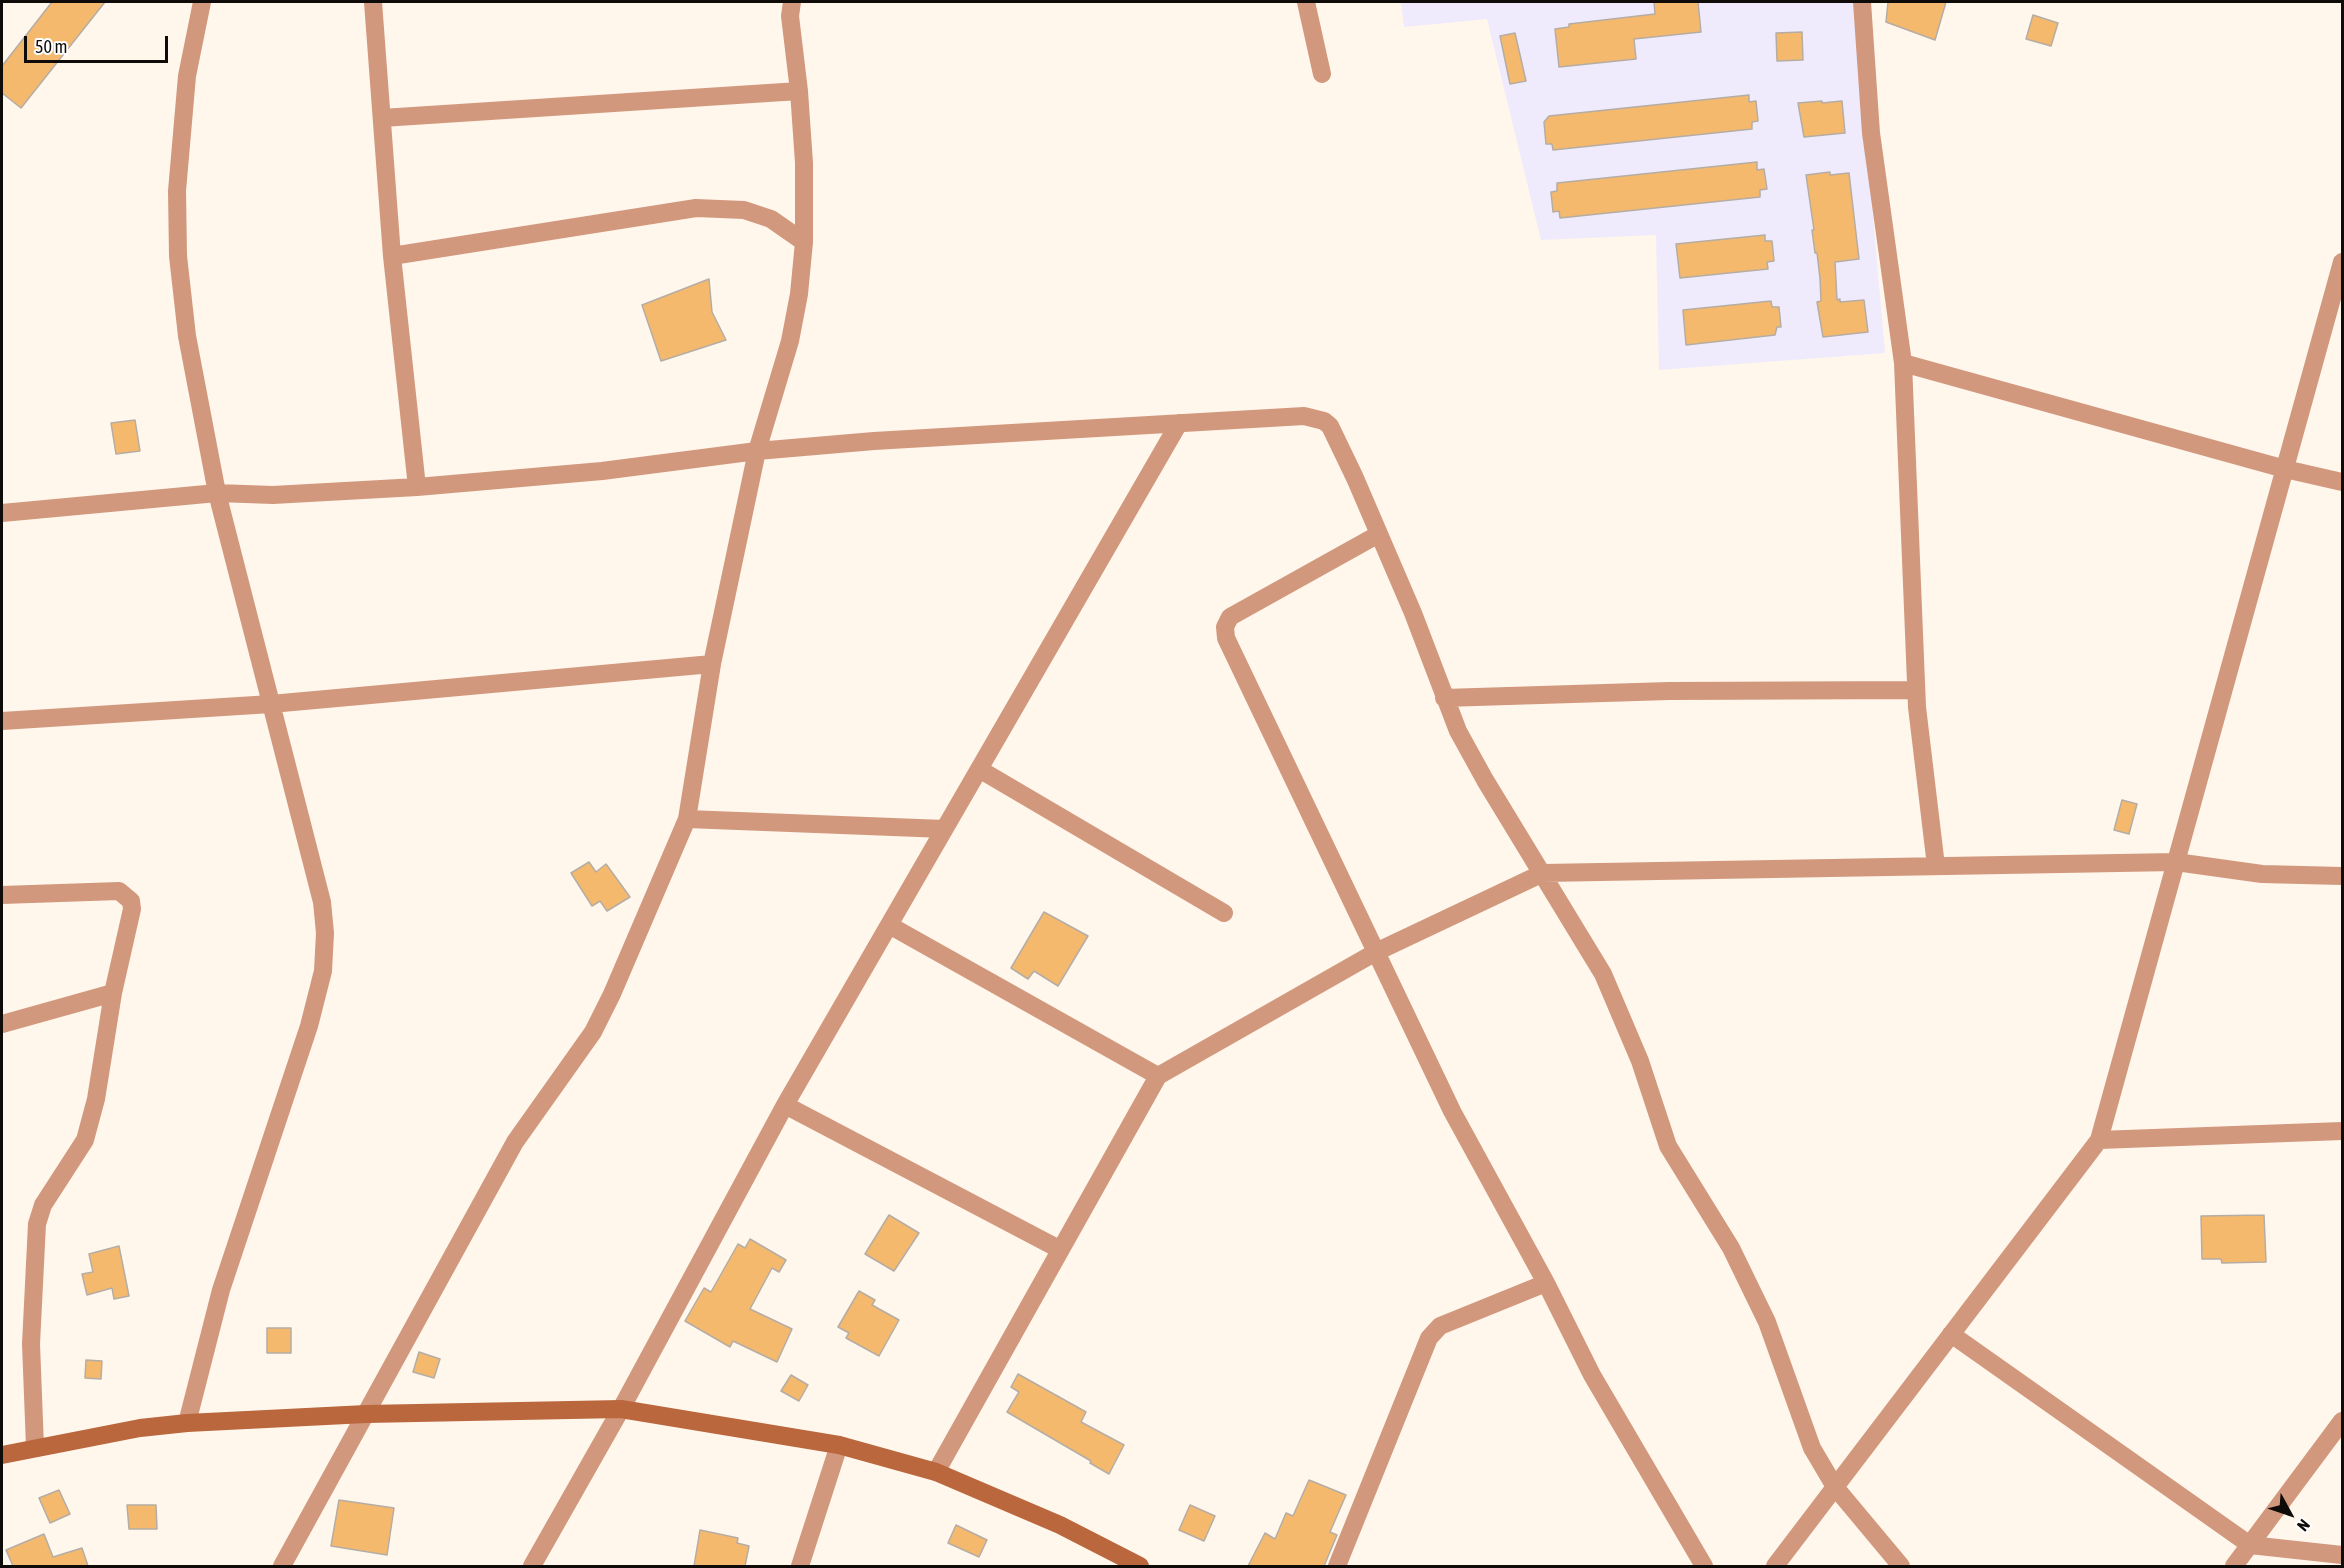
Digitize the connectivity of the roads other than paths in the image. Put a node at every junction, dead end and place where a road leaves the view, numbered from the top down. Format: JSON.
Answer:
{"nodes":[{"id":1,"x":202,"y":2,"type":"edge"},
{"id":2,"x":373,"y":2,"type":"edge"},
{"id":3,"x":792,"y":2,"type":"edge"},
{"id":4,"x":1306,"y":2,"type":"edge"},
{"id":5,"x":1862,"y":2,"type":"edge"},
{"id":6,"x":1322,"y":74,"type":"dead end"},
{"id":7,"x":799,"y":91,"type":"junction"},
{"id":8,"x":382,"y":118,"type":"junction"},
{"id":9,"x":804,"y":242,"type":"junction"},
{"id":10,"x":392,"y":256,"type":"junction"},
{"id":11,"x":2343,"y":262,"type":"edge"},
{"id":12,"x":1903,"y":363,"type":"junction"},
{"id":13,"x":1179,"y":423,"type":"junction"},
{"id":14,"x":758,"y":451,"type":"junction"},
{"id":15,"x":2285,"y":469,"type":"junction"},
{"id":16,"x":2343,"y":482,"type":"edge"},
{"id":17,"x":417,"y":487,"type":"junction"},
{"id":18,"x":217,"y":493,"type":"junction"},
{"id":19,"x":2,"y":513,"type":"edge"},
{"id":20,"x":1379,"y":534,"type":"junction"},
{"id":21,"x":712,"y":664,"type":"junction"},
{"id":22,"x":1916,"y":690,"type":"junction"},
{"id":23,"x":1444,"y":698,"type":"junction"},
{"id":24,"x":271,"y":704,"type":"junction"},
{"id":25,"x":2,"y":721,"type":"edge"},
{"id":26,"x":980,"y":769,"type":"junction"},
{"id":27,"x":687,"y":819,"type":"junction"},
{"id":28,"x":944,"y":829,"type":"junction"},
{"id":29,"x":2176,"y":862,"type":"junction"},
{"id":30,"x":1936,"y":866,"type":"junction"},
{"id":31,"x":1543,"y":873,"type":"junction"},
{"id":32,"x":2343,"y":876,"type":"edge"},
{"id":33,"x":2,"y":895,"type":"edge"},
{"id":34,"x":1224,"y":913,"type":"dead end"},
{"id":35,"x":889,"y":925,"type":"junction"},
{"id":36,"x":1376,"y":952,"type":"junction"},
{"id":37,"x":113,"y":993,"type":"junction"},
{"id":38,"x":2,"y":1024,"type":"edge"},
{"id":39,"x":1158,"y":1076,"type":"junction"},
{"id":40,"x":785,"y":1105,"type":"junction"},
{"id":41,"x":2343,"y":1131,"type":"edge"},
{"id":42,"x":2099,"y":1140,"type":"junction"},
{"id":43,"x":1059,"y":1249,"type":"junction"},
{"id":44,"x":1546,"y":1283,"type":"junction"},
{"id":45,"x":1951,"y":1334,"type":"junction"},
{"id":46,"x":621,"y":1409,"type":"junction"},
{"id":47,"x":366,"y":1414,"type":"junction"},
{"id":48,"x":2343,"y":1421,"type":"edge"},
{"id":49,"x":187,"y":1423,"type":"junction"},
{"id":50,"x":839,"y":1445,"type":"junction"},
{"id":51,"x":35,"y":1447,"type":"junction"},
{"id":52,"x":2,"y":1455,"type":"edge"},
{"id":53,"x":936,"y":1472,"type":"junction"},
{"id":54,"x":1835,"y":1487,"type":"junction"},
{"id":55,"x":2250,"y":1545,"type":"junction"},
{"id":56,"x":2343,"y":1555,"type":"edge"},
{"id":57,"x":282,"y":1566,"type":"edge"},
{"id":58,"x":532,"y":1566,"type":"edge"},
{"id":59,"x":800,"y":1566,"type":"edge"},
{"id":60,"x":1140,"y":1566,"type":"edge"},
{"id":61,"x":1337,"y":1566,"type":"edge"},
{"id":62,"x":1704,"y":1566,"type":"edge"},
{"id":63,"x":1776,"y":1566,"type":"edge"},
{"id":64,"x":1901,"y":1566,"type":"edge"},
{"id":65,"x":2234,"y":1566,"type":"edge"}],
"edges":[{"from":1,"to":18,"type":"street"},
{"from":2,"to":8,"type":"street"},
{"from":3,"to":7,"type":"street"},
{"from":4,"to":6,"type":"street"},
{"from":5,"to":12,"type":"street"},
{"from":7,"to":8,"type":"street"},
{"from":7,"to":9,"type":"street"},
{"from":8,"to":10,"type":"street"},
{"from":9,"to":10,"type":"street"},
{"from":9,"to":14,"type":"street"},
{"from":10,"to":17,"type":"street"},
{"from":11,"to":15,"type":"street"},
{"from":12,"to":15,"type":"street"},
{"from":12,"to":22,"type":"street"},
{"from":13,"to":14,"type":"street"},
{"from":13,"to":20,"type":"street"},
{"from":13,"to":26,"type":"street"},
{"from":14,"to":17,"type":"street"},
{"from":14,"to":21,"type":"street"},
{"from":15,"to":16,"type":"street"},
{"from":15,"to":29,"type":"street"},
{"from":17,"to":18,"type":"street"},
{"from":18,"to":19,"type":"street"},
{"from":18,"to":24,"type":"street"},
{"from":20,"to":23,"type":"street"},
{"from":20,"to":36,"type":"street"},
{"from":21,"to":24,"type":"street"},
{"from":21,"to":27,"type":"street"},
{"from":22,"to":23,"type":"street"},
{"from":22,"to":30,"type":"street"},
{"from":23,"to":31,"type":"street"},
{"from":24,"to":25,"type":"street"},
{"from":24,"to":49,"type":"street"},
{"from":26,"to":28,"type":"street"},
{"from":26,"to":34,"type":"street"},
{"from":27,"to":28,"type":"street"},
{"from":27,"to":47,"type":"street"},
{"from":28,"to":35,"type":"street"},
{"from":29,"to":30,"type":"street"},
{"from":29,"to":32,"type":"street"},
{"from":29,"to":42,"type":"street"},
{"from":30,"to":31,"type":"street"},
{"from":31,"to":36,"type":"street"},
{"from":31,"to":54,"type":"street"},
{"from":33,"to":37,"type":"street"},
{"from":35,"to":39,"type":"street"},
{"from":35,"to":40,"type":"street"},
{"from":36,"to":39,"type":"street"},
{"from":36,"to":44,"type":"street"},
{"from":37,"to":38,"type":"street"},
{"from":37,"to":51,"type":"street"},
{"from":39,"to":43,"type":"street"},
{"from":40,"to":43,"type":"street"},
{"from":40,"to":46,"type":"street"},
{"from":41,"to":42,"type":"street"},
{"from":42,"to":45,"type":"street"},
{"from":43,"to":53,"type":"street"},
{"from":44,"to":61,"type":"street"},
{"from":44,"to":62,"type":"street"},
{"from":45,"to":54,"type":"street"},
{"from":45,"to":55,"type":"street"},
{"from":46,"to":47,"type":"main road"},
{"from":46,"to":50,"type":"main road"},
{"from":46,"to":58,"type":"street"},
{"from":47,"to":49,"type":"main road"},
{"from":47,"to":57,"type":"street"},
{"from":48,"to":55,"type":"street"},
{"from":49,"to":51,"type":"main road"},
{"from":50,"to":53,"type":"main road"},
{"from":50,"to":59,"type":"street"},
{"from":51,"to":52,"type":"main road"},
{"from":53,"to":60,"type":"main road"},
{"from":54,"to":63,"type":"street"},
{"from":54,"to":64,"type":"street"},
{"from":55,"to":56,"type":"street"},
{"from":55,"to":65,"type":"street"}]}
